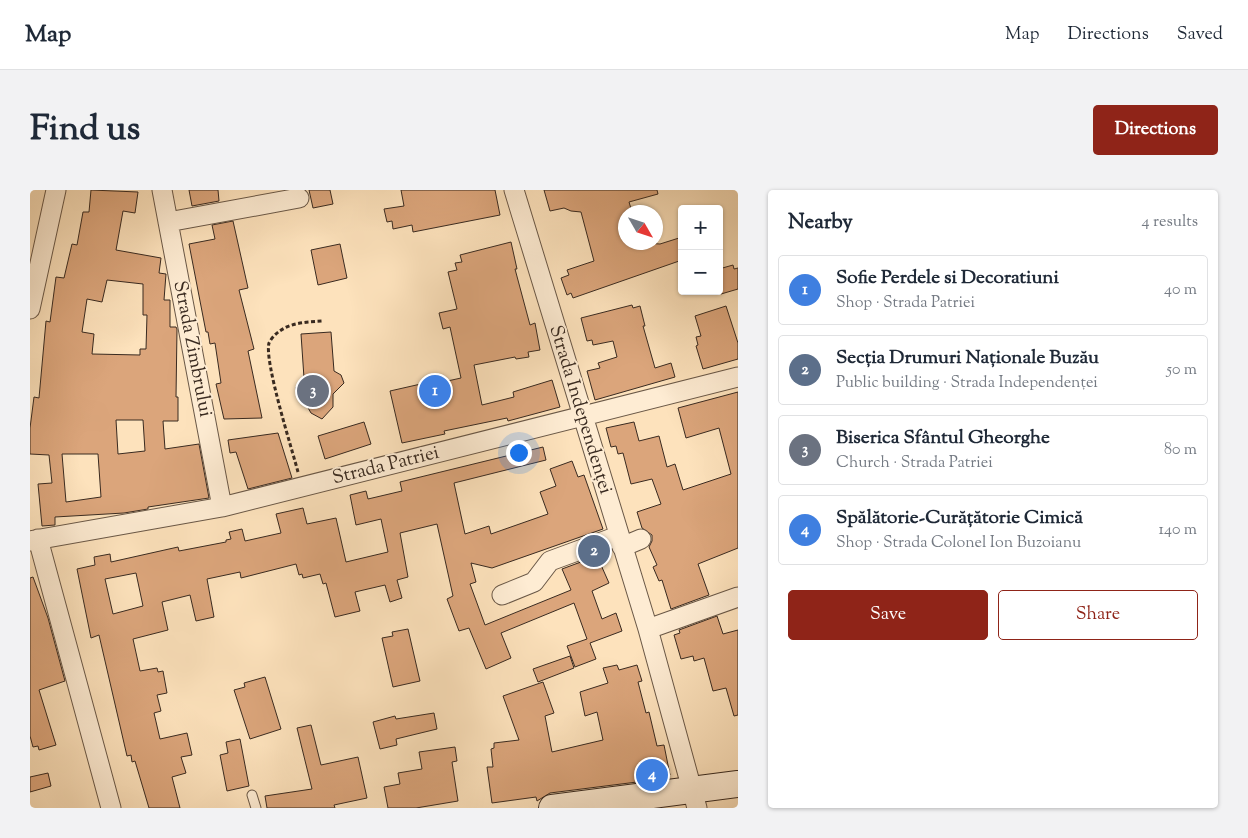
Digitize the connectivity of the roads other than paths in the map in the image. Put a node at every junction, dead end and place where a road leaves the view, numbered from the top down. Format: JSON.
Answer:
{"nodes":[{"id":1,"x":56,"y":190,"type":"edge"},
{"id":2,"x":162,"y":190,"type":"edge"},
{"id":3,"x":514,"y":190,"type":"edge"},
{"id":4,"x":299,"y":198,"type":"dead end"},
{"id":5,"x":168,"y":222,"type":"junction"},
{"id":6,"x":30,"y":309,"type":"edge"},
{"id":7,"x":738,"y":377,"type":"edge"},
{"id":8,"x":582,"y":418,"type":"junction"},
{"id":9,"x":222,"y":507,"type":"junction"},
{"id":10,"x":641,"y":539,"type":"dead end"},
{"id":11,"x":34,"y":540,"type":"edge"},
{"id":12,"x":620,"y":541,"type":"junction"},
{"id":13,"x":502,"y":595,"type":"dead end"},
{"id":14,"x":738,"y":597,"type":"edge"},
{"id":15,"x":648,"y":629,"type":"junction"},
{"id":16,"x":738,"y":784,"type":"edge"},
{"id":17,"x":252,"y":795,"type":"dead end"},
{"id":18,"x":695,"y":798,"type":"edge"},
{"id":19,"x":110,"y":808,"type":"edge"},
{"id":20,"x":256,"y":808,"type":"edge"},
{"id":21,"x":552,"y":808,"type":"edge"}],
"edges":[{"from":1,"to":6,"type":"street"},
{"from":2,"to":5,"type":"street","name":"Strada Zimbrului"},
{"from":3,"to":8,"type":"street","name":"Strada Independenței"},
{"from":4,"to":5,"type":"street"},
{"from":5,"to":9,"type":"street","name":"Strada Zimbrului"},
{"from":7,"to":8,"type":"street","name":"Strada Patriei"},
{"from":8,"to":9,"type":"street","name":"Strada Patriei"},
{"from":8,"to":12,"type":"street","name":"Strada Independenței"},
{"from":9,"to":11,"type":"street","name":"Strada Patriei"},
{"from":10,"to":12,"type":"street"},
{"from":11,"to":19,"type":"street"},
{"from":12,"to":13,"type":"street"},
{"from":12,"to":15,"type":"street","name":"Strada Independenței"},
{"from":14,"to":15,"type":"street"},
{"from":15,"to":18,"type":"street","name":"Strada Independenței"},
{"from":16,"to":18,"type":"street"},
{"from":17,"to":20,"type":"lane"},
{"from":18,"to":21,"type":"street"}]}
